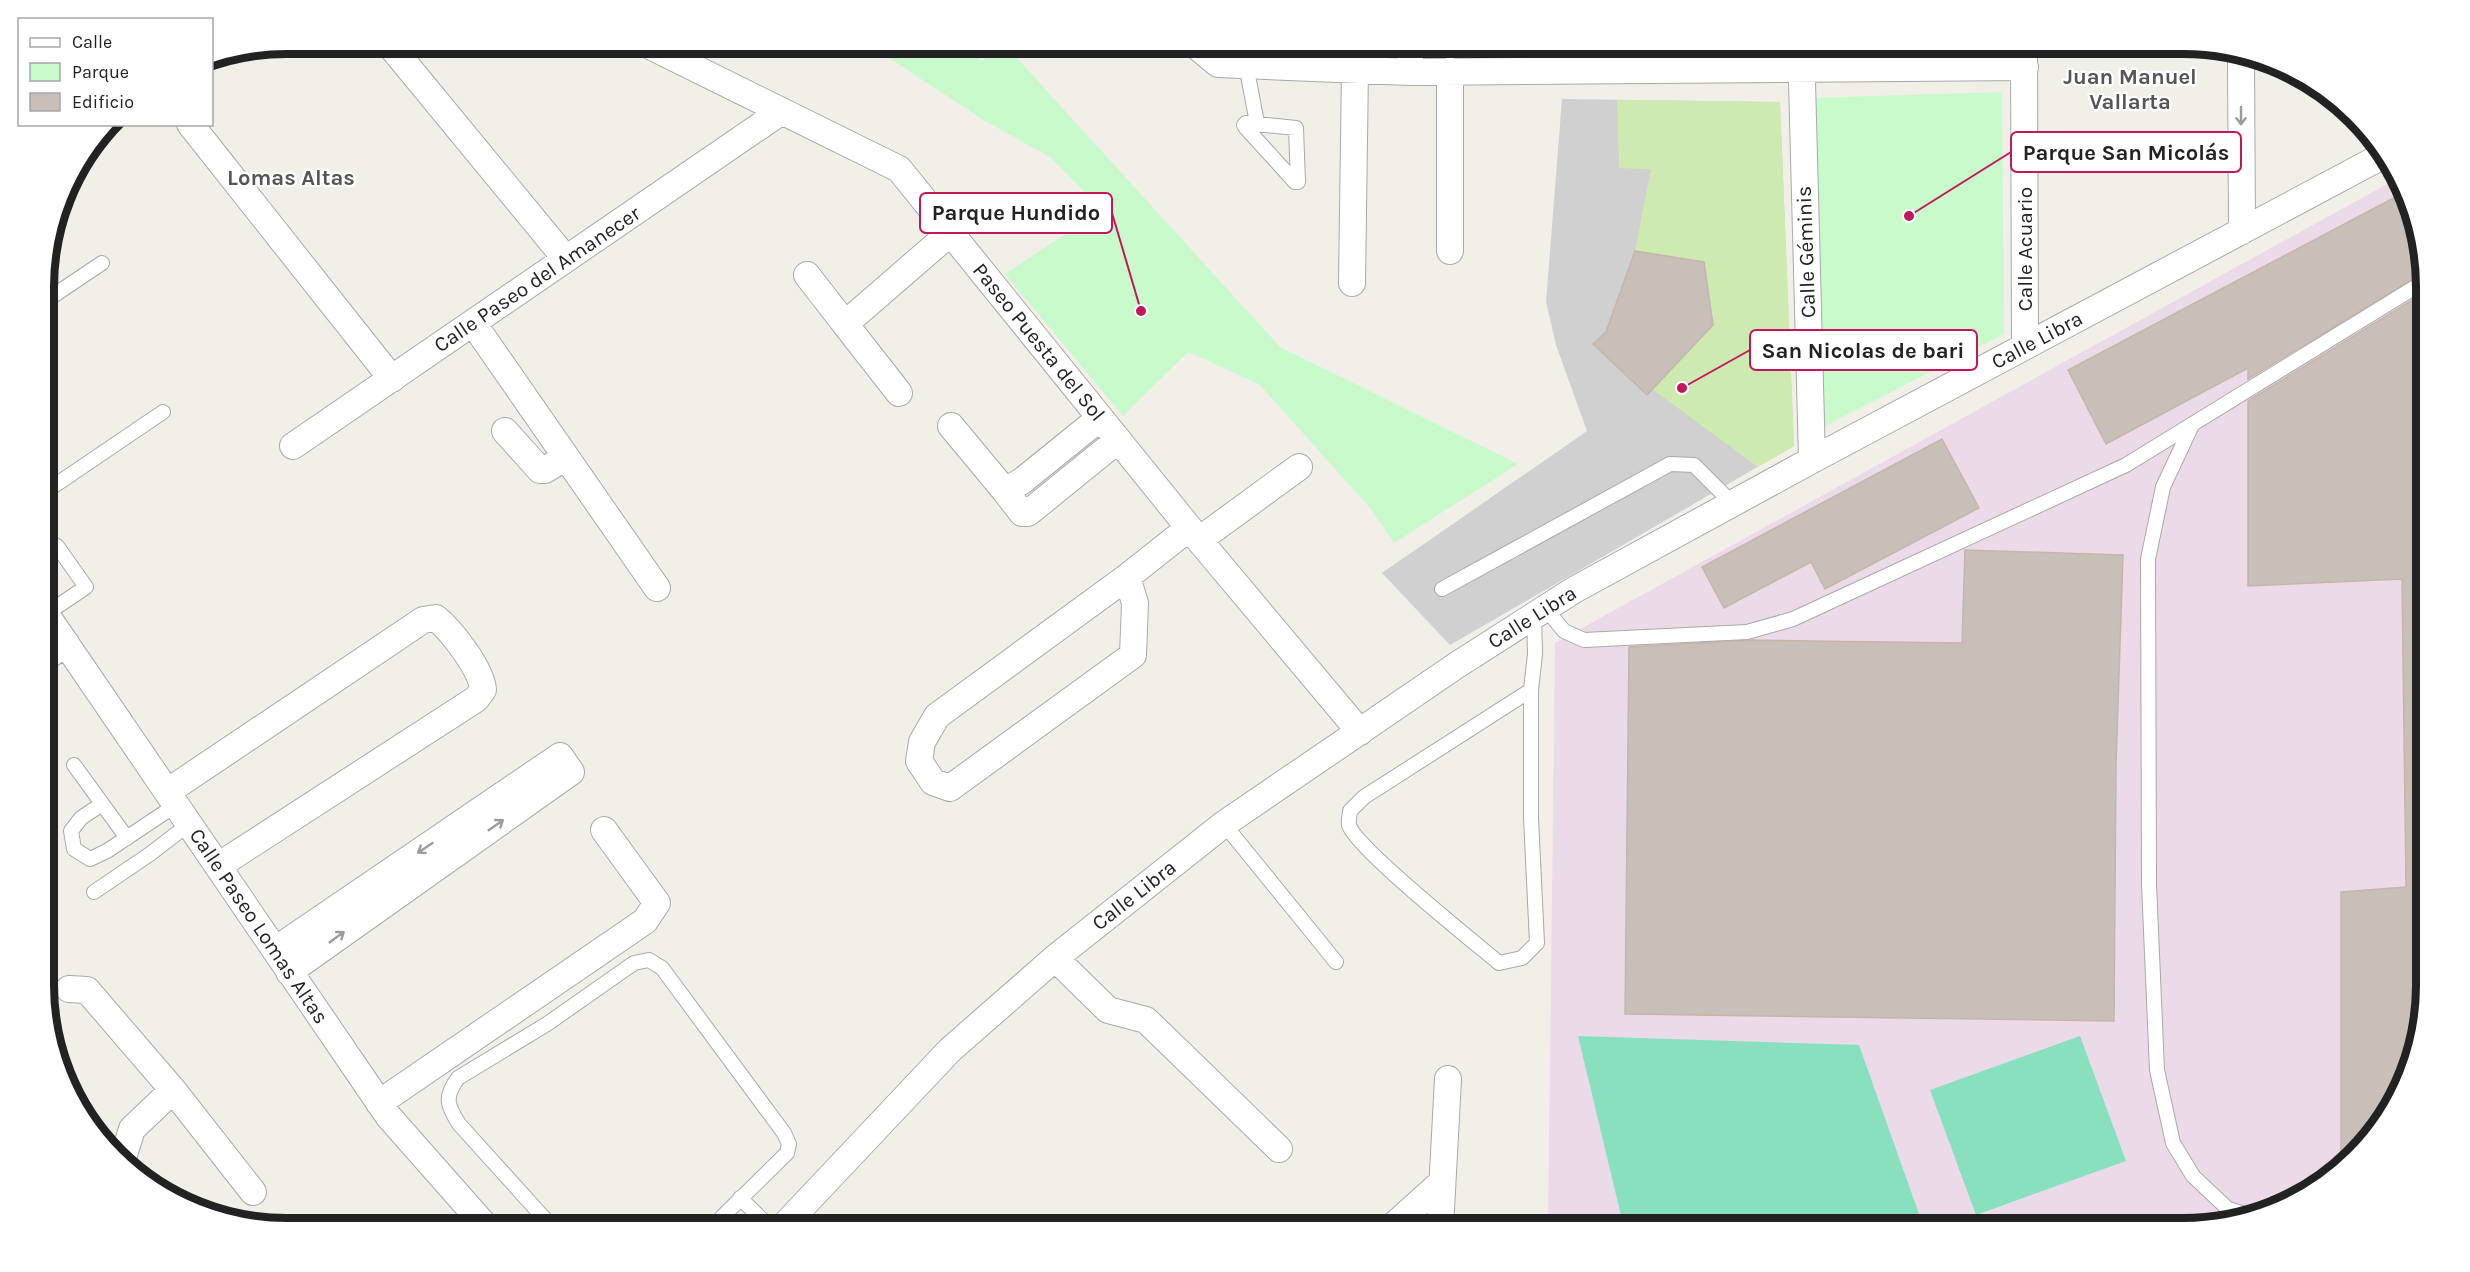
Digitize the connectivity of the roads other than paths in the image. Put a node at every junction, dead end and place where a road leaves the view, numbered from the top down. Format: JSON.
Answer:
{"nodes":[{"id":1,"x":397,"y":54,"type":"edge"},
{"id":2,"x":666,"y":54,"type":"edge"},
{"id":3,"x":1217,"y":54,"type":"edge"},
{"id":4,"x":1410,"y":54,"type":"edge"},
{"id":5,"x":1581,"y":54,"type":"edge"},
{"id":6,"x":2024,"y":55,"type":"edge"},
{"id":7,"x":1801,"y":56,"type":"edge"},
{"id":8,"x":2241,"y":61,"type":"edge"},
{"id":9,"x":1246,"y":65,"type":"junction"},
{"id":10,"x":1355,"y":69,"type":"junction"},
{"id":11,"x":1581,"y":70,"type":"junction"},
{"id":12,"x":1450,"y":71,"type":"junction"},
{"id":13,"x":1410,"y":72,"type":"junction"},
{"id":14,"x":782,"y":111,"type":"junction"},
{"id":15,"x":1257,"y":123,"type":"junction"},
{"id":16,"x":192,"y":126,"type":"edge"},
{"id":17,"x":2378,"y":158,"type":"edge"},
{"id":18,"x":2242,"y":231,"type":"junction"},
{"id":19,"x":950,"y":233,"type":"junction"},
{"id":20,"x":1450,"y":251,"type":"dead end"},
{"id":21,"x":566,"y":259,"type":"junction"},
{"id":22,"x":102,"y":263,"type":"dead end"},
{"id":23,"x":807,"y":275,"type":"dead end"},
{"id":24,"x":1352,"y":283,"type":"dead end"},
{"id":25,"x":2416,"y":287,"type":"edge"},
{"id":26,"x":54,"y":295,"type":"edge"},
{"id":27,"x":473,"y":323,"type":"junction"},
{"id":28,"x":845,"y":324,"type":"junction"},
{"id":29,"x":2025,"y":346,"type":"junction"},
{"id":30,"x":392,"y":379,"type":"junction"},
{"id":31,"x":898,"y":393,"type":"dead end"},
{"id":32,"x":163,"y":412,"type":"dead end"},
{"id":33,"x":1100,"y":418,"type":"junction"},
{"id":34,"x":2192,"y":425,"type":"junction"},
{"id":35,"x":951,"y":426,"type":"dead end"},
{"id":36,"x":505,"y":431,"type":"dead end"},
{"id":37,"x":1118,"y":440,"type":"junction"},
{"id":38,"x":293,"y":446,"type":"dead end"},
{"id":39,"x":566,"y":457,"type":"junction"},
{"id":40,"x":1812,"y":460,"type":"junction"},
{"id":41,"x":1299,"y":468,"type":"dead end"},
{"id":42,"x":54,"y":486,"type":"edge"},
{"id":43,"x":1005,"y":491,"type":"junction"},
{"id":44,"x":1732,"y":503,"type":"junction"},
{"id":45,"x":1194,"y":534,"type":"junction"},
{"id":46,"x":57,"y":546,"type":"dead end"},
{"id":47,"x":1127,"y":577,"type":"junction"},
{"id":48,"x":657,"y":588,"type":"dead end"},
{"id":49,"x":1442,"y":589,"type":"dead end"},
{"id":50,"x":54,"y":607,"type":"edge"},
{"id":51,"x":1540,"y":611,"type":"junction"},
{"id":52,"x":54,"y":626,"type":"edge"},
{"id":53,"x":66,"y":643,"type":"junction"},
{"id":54,"x":54,"y":652,"type":"edge"},
{"id":55,"x":1531,"y":690,"type":"junction"},
{"id":56,"x":1360,"y":732,"type":"junction"},
{"id":57,"x":74,"y":765,"type":"dead end"},
{"id":58,"x":102,"y":804,"type":"junction"},
{"id":59,"x":177,"y":807,"type":"junction"},
{"id":60,"x":1224,"y":824,"type":"junction"},
{"id":61,"x":604,"y":830,"type":"dead end"},
{"id":62,"x":127,"y":838,"type":"junction"},
{"id":63,"x":218,"y":866,"type":"junction"},
{"id":64,"x":94,"y":892,"type":"dead end"},
{"id":65,"x":275,"y":950,"type":"junction"},
{"id":66,"x":1055,"y":958,"type":"junction"},
{"id":67,"x":1336,"y":962,"type":"dead end"},
{"id":68,"x":290,"y":972,"type":"junction"},
{"id":69,"x":69,"y":989,"type":"dead end"},
{"id":70,"x":1448,"y":1079,"type":"dead end"},
{"id":71,"x":173,"y":1090,"type":"junction"},
{"id":72,"x":379,"y":1103,"type":"junction"},
{"id":73,"x":1279,"y":1149,"type":"dead end"},
{"id":74,"x":125,"y":1152,"type":"edge"},
{"id":75,"x":1441,"y":1183,"type":"junction"},
{"id":76,"x":253,"y":1192,"type":"dead end"},
{"id":77,"x":740,"y":1198,"type":"junction"},
{"id":78,"x":2237,"y":1212,"type":"edge"},
{"id":79,"x":475,"y":1218,"type":"edge"},
{"id":80,"x":544,"y":1218,"type":"edge"},
{"id":81,"x":722,"y":1218,"type":"edge"},
{"id":82,"x":761,"y":1218,"type":"edge"},
{"id":83,"x":791,"y":1218,"type":"edge"},
{"id":84,"x":1402,"y":1218,"type":"edge"},
{"id":85,"x":1440,"y":1218,"type":"edge"}],
"edges":[{"from":1,"to":21,"type":"street"},
{"from":2,"to":14,"type":"street","name":"Paseo Puesta del Sol"},
{"from":3,"to":9,"type":"street"},
{"from":4,"to":13,"type":"street"},
{"from":5,"to":11,"type":"street"},
{"from":6,"to":7,"type":"street"},
{"from":6,"to":29,"type":"street","name":"Calle Acuario"},
{"from":7,"to":11,"type":"street"},
{"from":7,"to":40,"type":"street","name":"Calle Géminis"},
{"from":8,"to":18,"type":"street","one_way":true},
{"from":9,"to":10,"type":"street"},
{"from":9,"to":15,"type":"lane"},
{"from":10,"to":13,"type":"street"},
{"from":10,"to":24,"type":"street"},
{"from":11,"to":12,"type":"street"},
{"from":12,"to":13,"type":"street"},
{"from":12,"to":20,"type":"street"},
{"from":14,"to":19,"type":"street","name":"Paseo Puesta del Sol"},
{"from":14,"to":21,"type":"street","name":"Calle Paseo del Amanecer"},
{"from":15,"to":15,"type":"lane"},
{"from":16,"to":30,"type":"street"},
{"from":17,"to":18,"type":"street","name":"Calle Libra"},
{"from":18,"to":29,"type":"street","name":"Calle Libra"},
{"from":19,"to":28,"type":"street"},
{"from":19,"to":33,"type":"street","name":"Paseo Puesta del Sol"},
{"from":21,"to":27,"type":"street","name":"Calle Paseo del Amanecer"},
{"from":22,"to":26,"type":"lane"},
{"from":23,"to":28,"type":"street"},
{"from":25,"to":34,"type":"lane"},
{"from":27,"to":30,"type":"street","name":"Calle Paseo del Amanecer"},
{"from":27,"to":39,"type":"street"},
{"from":28,"to":31,"type":"street"},
{"from":29,"to":40,"type":"street","name":"Calle Libra"},
{"from":30,"to":38,"type":"street","name":"Calle Paseo del Amanecer"},
{"from":32,"to":42,"type":"lane"},
{"from":33,"to":37,"type":"street","name":"Paseo Puesta del Sol"},
{"from":33,"to":43,"type":"street"},
{"from":34,"to":51,"type":"lane"},
{"from":34,"to":78,"type":"lane"},
{"from":35,"to":43,"type":"street"},
{"from":36,"to":39,"type":"street"},
{"from":37,"to":43,"type":"street"},
{"from":37,"to":45,"type":"street","name":"Paseo Puesta del Sol"},
{"from":39,"to":48,"type":"street"},
{"from":40,"to":44,"type":"street","name":"Calle Libra"},
{"from":41,"to":45,"type":"street"},
{"from":44,"to":49,"type":"lane"},
{"from":44,"to":51,"type":"street","name":"Calle Libra"},
{"from":45,"to":47,"type":"street"},
{"from":45,"to":56,"type":"street","name":"Paseo Puesta del Sol"},
{"from":46,"to":50,"type":"lane"},
{"from":47,"to":47,"type":"street"},
{"from":51,"to":55,"type":"lane"},
{"from":51,"to":56,"type":"street","name":"Calle Libra"},
{"from":52,"to":53,"type":"street","name":"Calle Paseo Lomas Altas"},
{"from":53,"to":54,"type":"street"},
{"from":53,"to":59,"type":"street","name":"Calle Paseo Lomas Altas"},
{"from":55,"to":55,"type":"lane"},
{"from":56,"to":60,"type":"street","name":"Calle Libra"},
{"from":57,"to":58,"type":"lane"},
{"from":58,"to":62,"type":"lane"},
{"from":58,"to":62,"type":"lane"},
{"from":59,"to":62,"type":"lane"},
{"from":59,"to":63,"type":"street","name":"Calle Paseo Lomas Altas"},
{"from":59,"to":63,"type":"street"},
{"from":59,"to":64,"type":"lane"},
{"from":60,"to":66,"type":"street","name":"Calle Libra"},
{"from":60,"to":67,"type":"lane"},
{"from":61,"to":72,"type":"street"},
{"from":63,"to":65,"type":"street","name":"Calle Paseo Lomas Altas"},
{"from":65,"to":68,"type":"street","name":"Calle Paseo Lomas Altas"},
{"from":68,"to":65,"type":"street","one_way":true},
{"from":66,"to":73,"type":"street"},
{"from":66,"to":83,"type":"street","name":"Calle Libra"},
{"from":68,"to":72,"type":"street","name":"Calle Paseo Lomas Altas"},
{"from":69,"to":71,"type":"street"},
{"from":70,"to":75,"type":"street"},
{"from":71,"to":74,"type":"street"},
{"from":71,"to":76,"type":"street"},
{"from":72,"to":79,"type":"street","name":"Calle Paseo Lomas Altas"},
{"from":75,"to":84,"type":"street"},
{"from":75,"to":85,"type":"street"},
{"from":77,"to":80,"type":"lane"},
{"from":77,"to":81,"type":"lane"},
{"from":77,"to":82,"type":"lane"}]}
